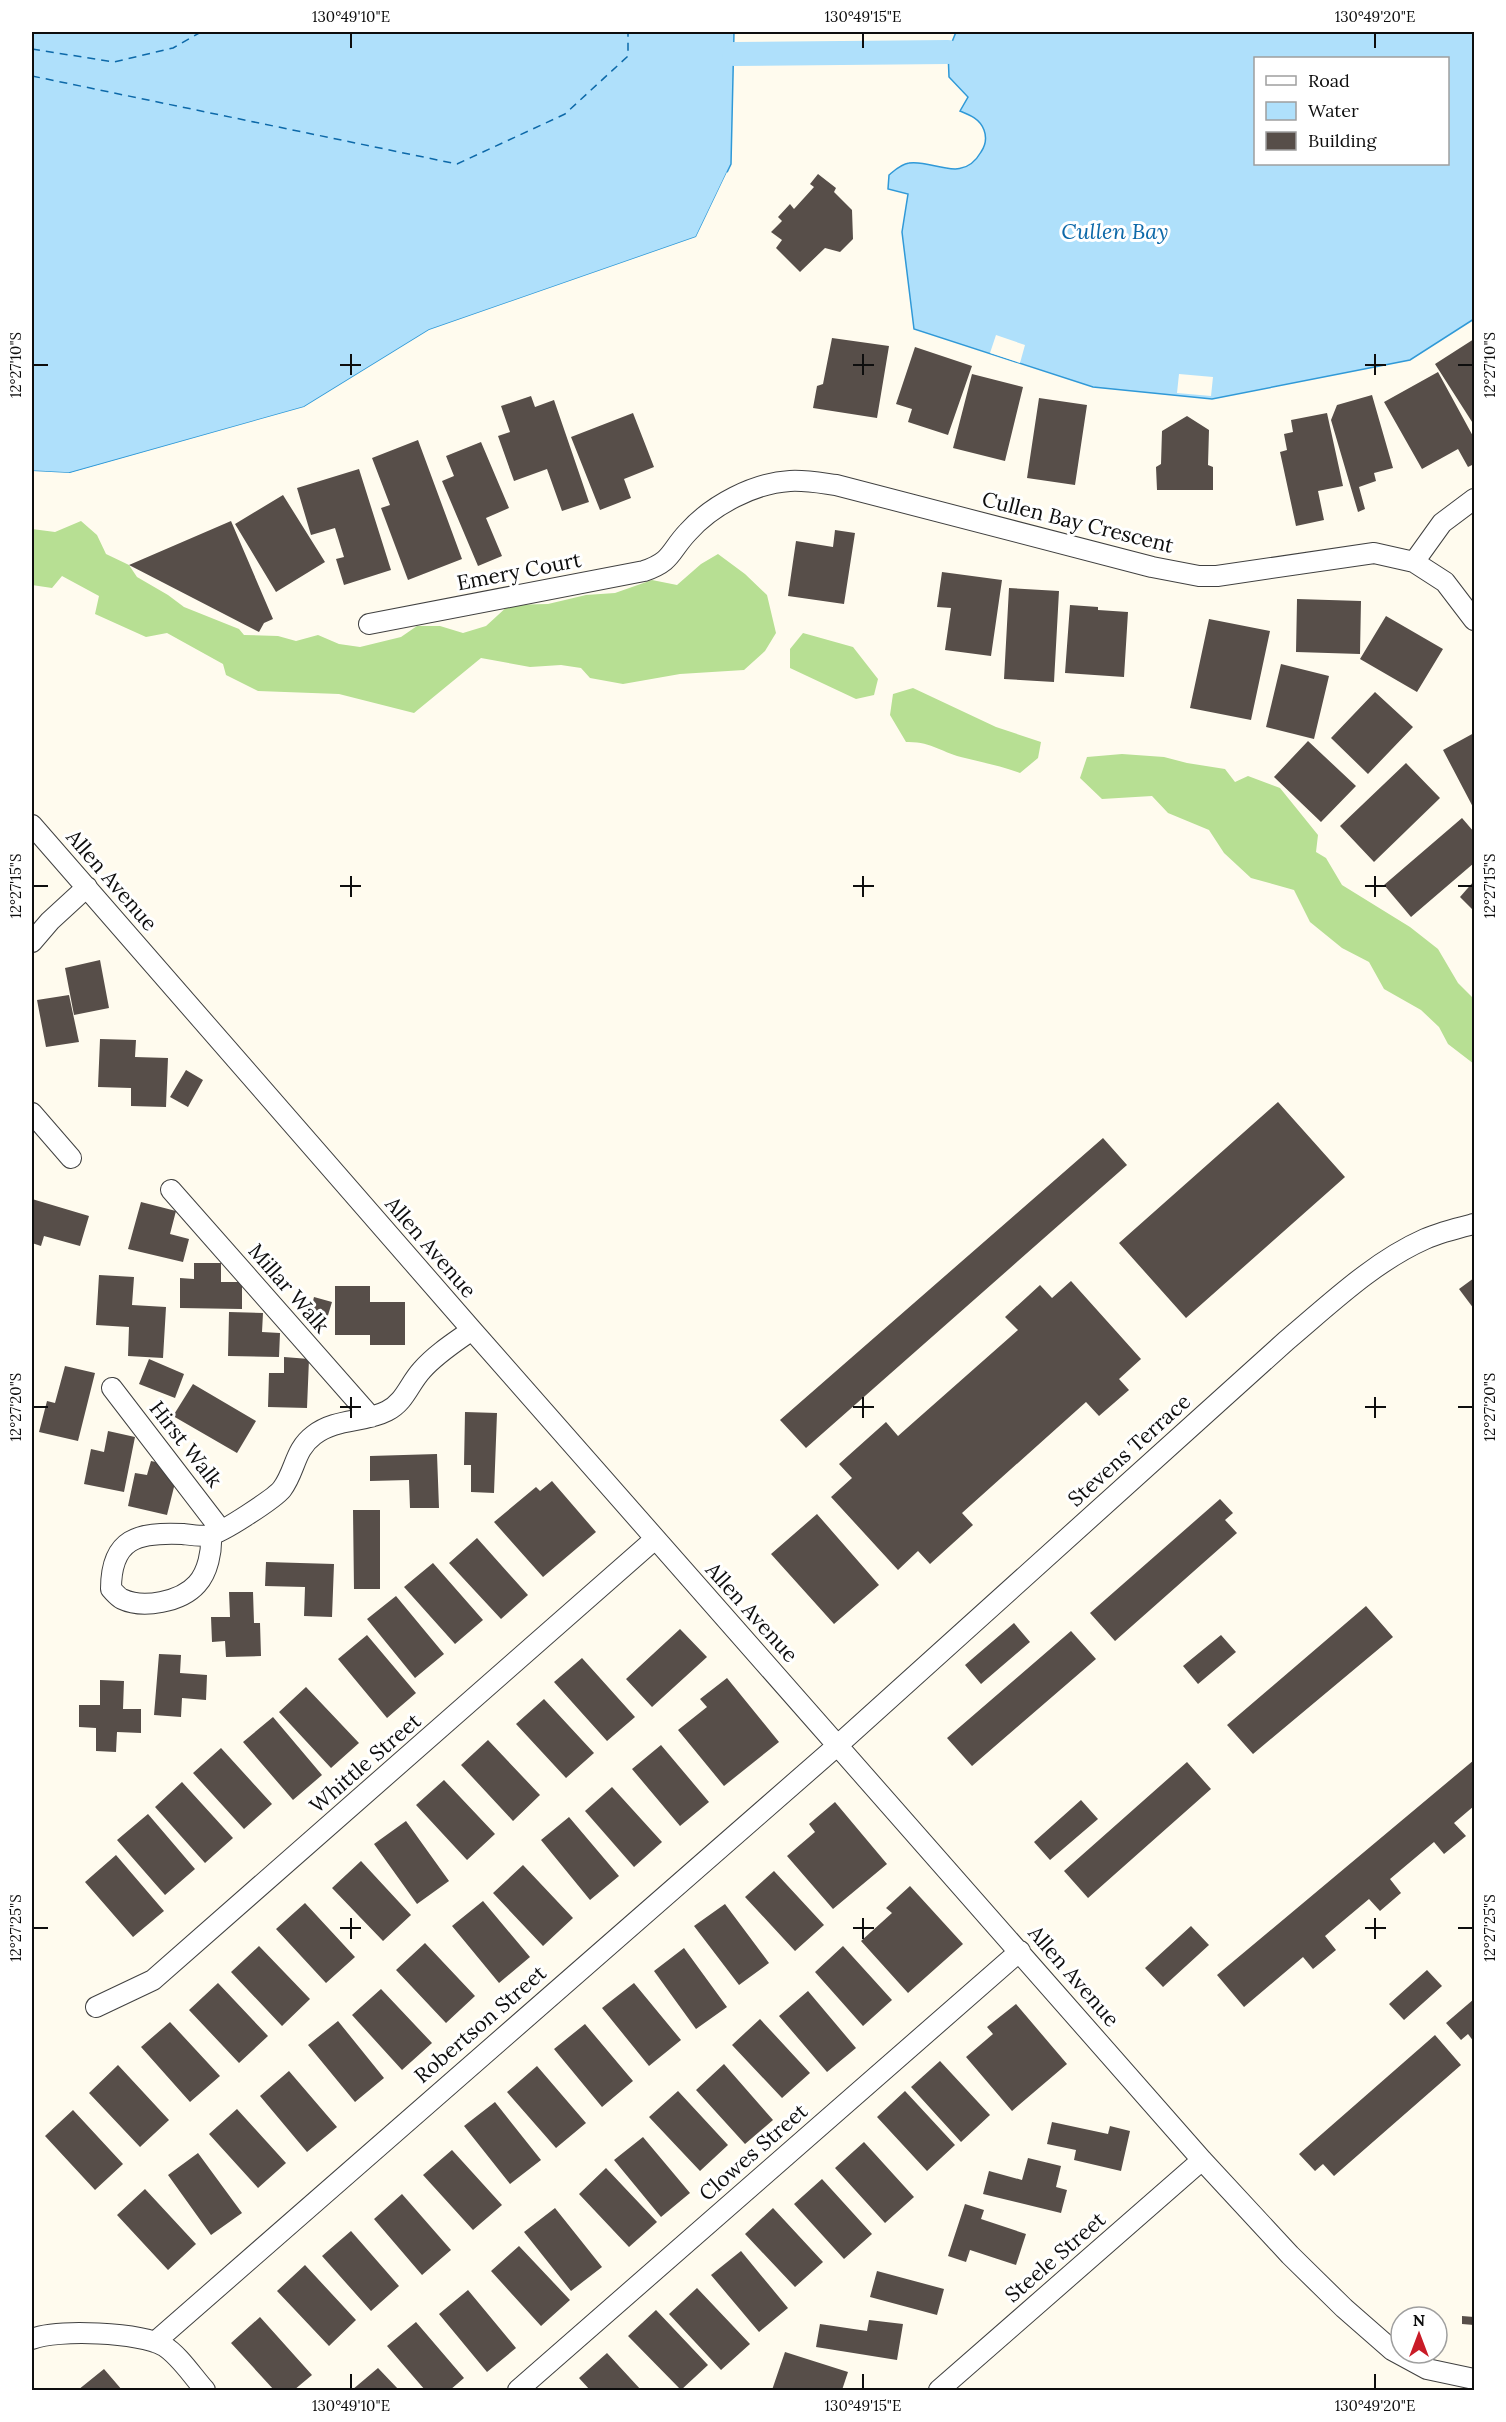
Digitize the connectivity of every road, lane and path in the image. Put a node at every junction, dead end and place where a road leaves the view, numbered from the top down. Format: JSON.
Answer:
{"nodes":[{"id":1,"x":1474,"y":499,"type":"edge"},
{"id":2,"x":673,"y":554,"type":"joint"},
{"id":3,"x":1414,"y":562,"type":"junction"},
{"id":4,"x":1474,"y":620,"type":"edge"},
{"id":5,"x":369,"y":624,"type":"dead end"},
{"id":6,"x":32,"y":825,"type":"edge"},
{"id":7,"x":87,"y":887,"type":"junction"},
{"id":8,"x":32,"y":942,"type":"edge"},
{"id":9,"x":32,"y":1113,"type":"edge"},
{"id":10,"x":70,"y":1158,"type":"dead end"},
{"id":11,"x":171,"y":1190,"type":"dead end"},
{"id":12,"x":1474,"y":1224,"type":"edge"},
{"id":13,"x":472,"y":1330,"type":"junction"},
{"id":14,"x":112,"y":1388,"type":"dead end"},
{"id":15,"x":371,"y":1417,"type":"junction"},
{"id":16,"x":216,"y":1533,"type":"junction"},
{"id":17,"x":655,"y":1539,"type":"junction"},
{"id":18,"x":838,"y":1745,"type":"junction"},
{"id":19,"x":1020,"y":1951,"type":"junction"},
{"id":20,"x":96,"y":2007,"type":"dead end"},
{"id":21,"x":1202,"y":2160,"type":"junction"},
{"id":22,"x":32,"y":2339,"type":"edge"},
{"id":23,"x":155,"y":2342,"type":"junction"},
{"id":24,"x":1474,"y":2379,"type":"edge"},
{"id":25,"x":205,"y":2391,"type":"edge"},
{"id":26,"x":518,"y":2391,"type":"edge"},
{"id":27,"x":939,"y":2391,"type":"edge"}],
"edges":[{"from":1,"to":3,"type":"street"},
{"from":2,"to":3,"type":"street","name":"Cullen Bay Crescent"},
{"from":2,"to":5,"type":"street","name":"Emery Court"},
{"from":3,"to":4,"type":"street","name":"Cullen Bay Crescent"},
{"from":6,"to":7,"type":"street","name":"Allen Avenue"},
{"from":7,"to":8,"type":"street"},
{"from":7,"to":13,"type":"street","name":"Allen Avenue"},
{"from":9,"to":10,"type":"street"},
{"from":11,"to":15,"type":"street","name":"Millar Walk"},
{"from":12,"to":18,"type":"street","name":"Stevens Terrace"},
{"from":13,"to":15,"type":"street"},
{"from":13,"to":17,"type":"street","name":"Allen Avenue"},
{"from":14,"to":16,"type":"street","name":"Hirst Walk"},
{"from":15,"to":16,"type":"street"},
{"from":16,"to":16,"type":"street"},
{"from":17,"to":18,"type":"street","name":"Allen Avenue"},
{"from":17,"to":20,"type":"street","name":"Whittle Street"},
{"from":18,"to":19,"type":"street","name":"Allen Avenue"},
{"from":18,"to":23,"type":"street","name":"Robertson Street"},
{"from":19,"to":21,"type":"street","name":"Allen Avenue"},
{"from":19,"to":26,"type":"street","name":"Clowes Street"},
{"from":21,"to":24,"type":"street","name":"Allen Avenue"},
{"from":21,"to":27,"type":"street","name":"Steele Street"},
{"from":22,"to":23,"type":"street"},
{"from":23,"to":25,"type":"street"}]}
